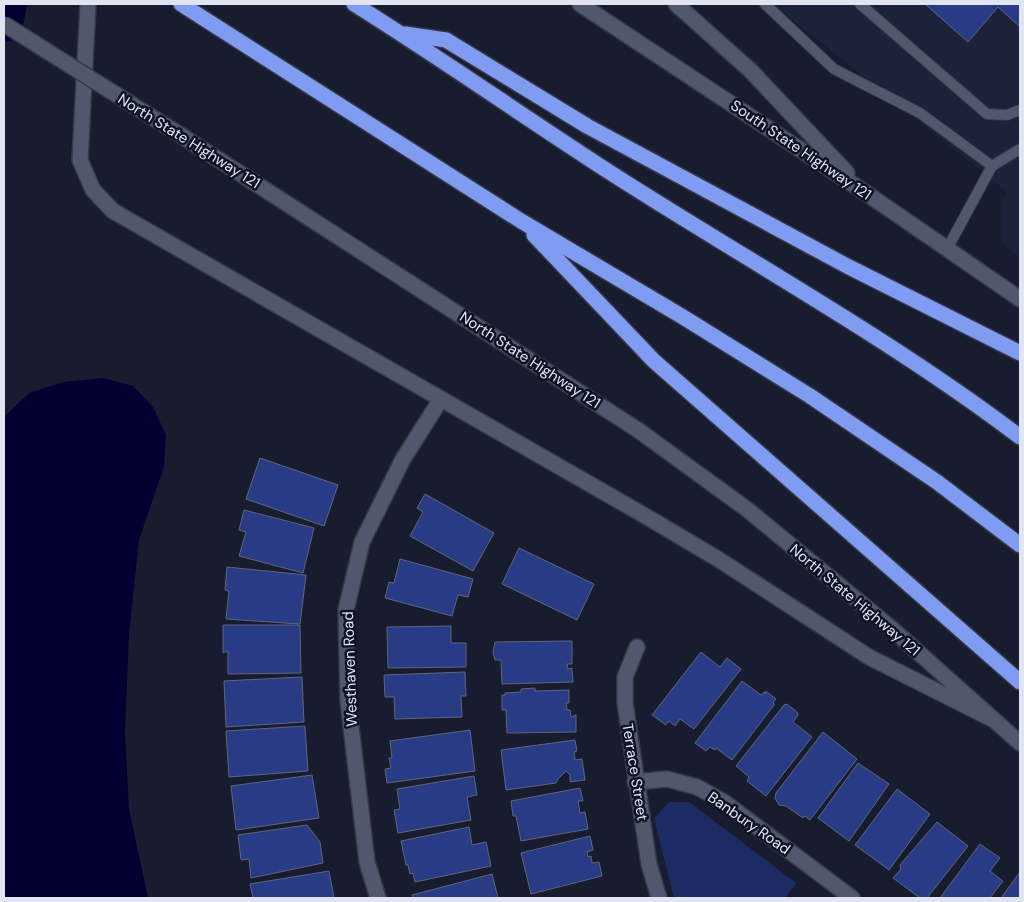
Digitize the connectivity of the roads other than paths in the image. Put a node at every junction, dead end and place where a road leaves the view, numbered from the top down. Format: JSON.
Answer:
{"nodes":[{"id":1,"x":88,"y":4,"type":"edge"},
{"id":2,"x":354,"y":4,"type":"edge"},
{"id":3,"x":580,"y":4,"type":"edge"},
{"id":4,"x":676,"y":4,"type":"edge"},
{"id":5,"x":765,"y":4,"type":"edge"},
{"id":6,"x":860,"y":4,"type":"edge"},
{"id":7,"x":184,"y":6,"type":"edge"},
{"id":8,"x":4,"y":24,"type":"edge"},
{"id":9,"x":401,"y":34,"type":"junction"},
{"id":10,"x":1020,"y":110,"type":"edge"},
{"id":11,"x":1020,"y":150,"type":"edge"},
{"id":12,"x":992,"y":166,"type":"junction"},
{"id":13,"x":863,"y":191,"type":"junction"},
{"id":14,"x":521,"y":221,"type":"junction"},
{"id":15,"x":947,"y":249,"type":"junction"},
{"id":16,"x":1020,"y":299,"type":"edge"},
{"id":17,"x":1020,"y":353,"type":"edge"},
{"id":18,"x":441,"y":399,"type":"junction"},
{"id":19,"x":1020,"y":437,"type":"edge"},
{"id":20,"x":1020,"y":545,"type":"edge"},
{"id":21,"x":637,"y":647,"type":"dead end"},
{"id":22,"x":1020,"y":682,"type":"edge"},
{"id":23,"x":994,"y":720,"type":"junction"},
{"id":24,"x":1020,"y":743,"type":"edge"},
{"id":25,"x":635,"y":782,"type":"junction"},
{"id":26,"x":378,"y":898,"type":"edge"},
{"id":27,"x":659,"y":898,"type":"edge"},
{"id":28,"x":852,"y":898,"type":"edge"}],
"edges":[{"from":1,"to":18,"type":"main road"},
{"from":2,"to":9,"type":"highway"},
{"from":3,"to":13,"type":"main road","name":"South State Highway 121"},
{"from":4,"to":13,"type":"main road"},
{"from":5,"to":12,"type":"lane"},
{"from":6,"to":10,"type":"lane"},
{"from":7,"to":14,"type":"highway"},
{"from":8,"to":23,"type":"main road","name":"North State Highway 121","bridge":true},
{"from":9,"to":17,"type":"highway"},
{"from":9,"to":19,"type":"highway"},
{"from":11,"to":12,"type":"lane"},
{"from":12,"to":15,"type":"lane"},
{"from":13,"to":15,"type":"main road","name":"South State Highway 121"},
{"from":14,"to":20,"type":"highway"},
{"from":14,"to":22,"type":"highway"},
{"from":15,"to":16,"type":"main road","name":"South State Highway 121"},
{"from":18,"to":23,"type":"main road"},
{"from":18,"to":26,"type":"main road","name":"Westhaven Road"},
{"from":21,"to":25,"type":"main road","name":"Terrace Street"},
{"from":23,"to":24,"type":"main road","name":"North State Highway 121"},
{"from":25,"to":27,"type":"main road","name":"Terrace Street"},
{"from":25,"to":28,"type":"main road","name":"Banbury Road"}]}
